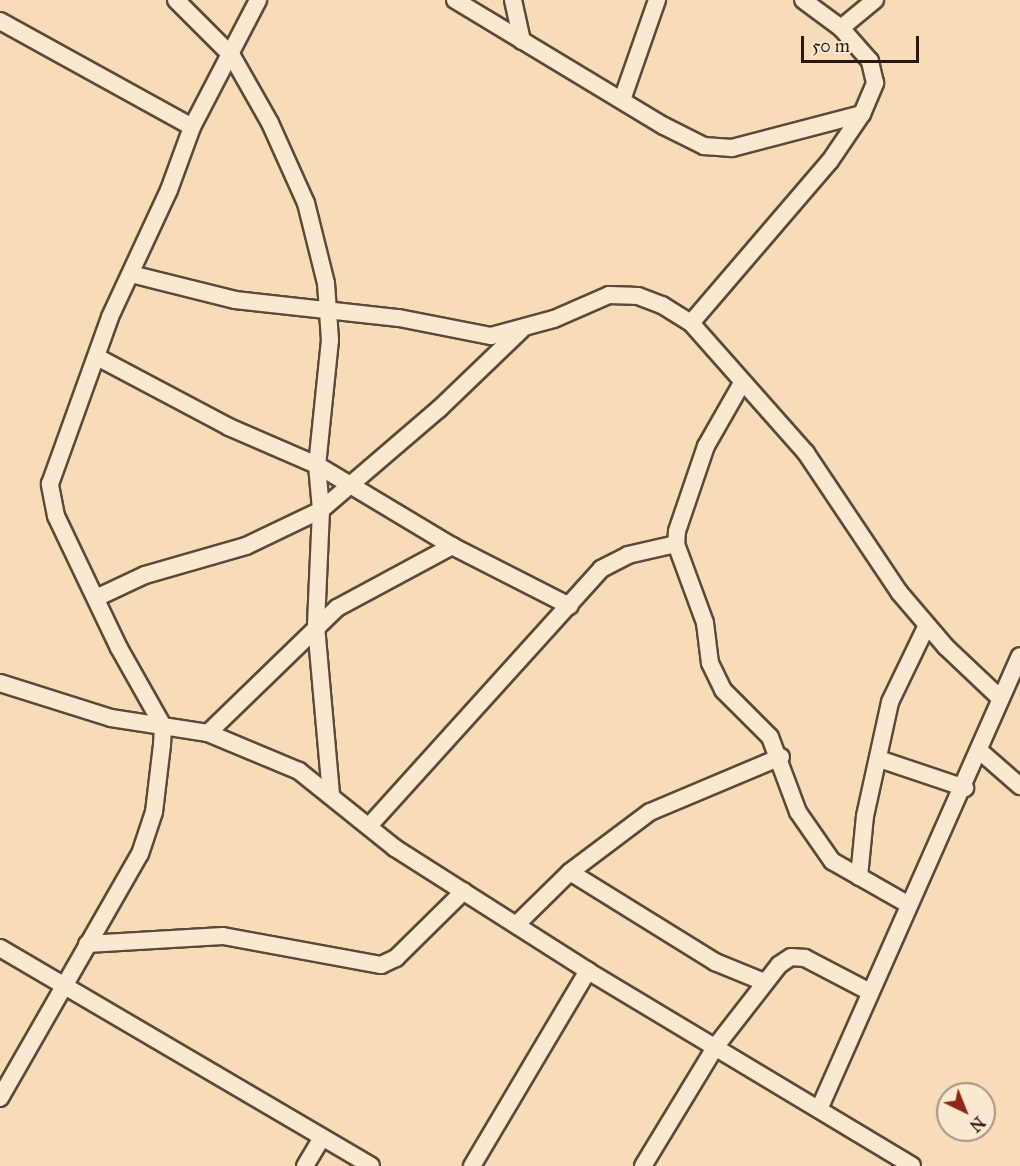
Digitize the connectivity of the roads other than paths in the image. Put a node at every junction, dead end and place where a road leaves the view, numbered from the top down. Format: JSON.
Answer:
{"nodes":[{"id":1,"x":176,"y":0,"type":"edge"},
{"id":2,"x":258,"y":0,"type":"edge"},
{"id":3,"x":456,"y":0,"type":"edge"},
{"id":4,"x":513,"y":0,"type":"edge"},
{"id":5,"x":657,"y":0,"type":"edge"},
{"id":6,"x":803,"y":0,"type":"edge"},
{"id":7,"x":875,"y":0,"type":"edge"},
{"id":8,"x":0,"y":21,"type":"edge"},
{"id":9,"x":840,"y":28,"type":"junction"},
{"id":10,"x":522,"y":40,"type":"junction"},
{"id":11,"x":232,"y":56,"type":"junction"},
{"id":12,"x":622,"y":100,"type":"junction"},
{"id":13,"x":861,"y":114,"type":"junction"},
{"id":14,"x":192,"y":127,"type":"junction"},
{"id":15,"x":131,"y":274,"type":"junction"},
{"id":16,"x":331,"y":309,"type":"junction"},
{"id":17,"x":691,"y":323,"type":"junction"},
{"id":18,"x":522,"y":329,"type":"junction"},
{"id":19,"x":97,"y":357,"type":"junction"},
{"id":20,"x":742,"y":383,"type":"junction"},
{"id":21,"x":317,"y":465,"type":"junction"},
{"id":22,"x":349,"y":487,"type":"junction"},
{"id":23,"x":321,"y":510,"type":"junction"},
{"id":24,"x":676,"y":544,"type":"junction"},
{"id":25,"x":452,"y":546,"type":"junction"},
{"id":26,"x":96,"y":598,"type":"junction"},
{"id":27,"x":570,"y":606,"type":"junction"},
{"id":28,"x":927,"y":625,"type":"junction"},
{"id":29,"x":316,"y":626,"type":"junction"},
{"id":30,"x":1020,"y":656,"type":"edge"},
{"id":31,"x":0,"y":684,"type":"edge"},
{"id":32,"x":1000,"y":698,"type":"junction"},
{"id":33,"x":163,"y":726,"type":"junction"},
{"id":34,"x":208,"y":733,"type":"junction"},
{"id":35,"x":981,"y":752,"type":"junction"},
{"id":36,"x":781,"y":757,"type":"junction"},
{"id":37,"x":879,"y":759,"type":"junction"},
{"id":38,"x":1020,"y":786,"type":"edge"},
{"id":39,"x":964,"y":788,"type":"junction"},
{"id":40,"x":331,"y":795,"type":"junction"},
{"id":41,"x":369,"y":826,"type":"junction"},
{"id":42,"x":570,"y":872,"type":"junction"},
{"id":43,"x":859,"y":877,"type":"junction"},
{"id":44,"x":464,"y":891,"type":"junction"},
{"id":45,"x":909,"y":905,"type":"junction"},
{"id":46,"x":517,"y":924,"type":"junction"},
{"id":47,"x":87,"y":945,"type":"junction"},
{"id":48,"x":0,"y":948,"type":"edge"},
{"id":49,"x":588,"y":972,"type":"junction"},
{"id":50,"x":764,"y":982,"type":"junction"},
{"id":51,"x":63,"y":986,"type":"junction"},
{"id":52,"x":868,"y":991,"type":"junction"},
{"id":53,"x":716,"y":1046,"type":"junction"},
{"id":54,"x":0,"y":1098,"type":"edge"},
{"id":55,"x":820,"y":1107,"type":"junction"},
{"id":56,"x":322,"y":1137,"type":"junction"},
{"id":57,"x":305,"y":1166,"type":"edge"},
{"id":58,"x":371,"y":1166,"type":"edge"},
{"id":59,"x":472,"y":1166,"type":"edge"},
{"id":60,"x":643,"y":1166,"type":"edge"},
{"id":61,"x":912,"y":1166,"type":"edge"}],
"edges":[{"from":1,"to":11,"type":"street"},
{"from":2,"to":11,"type":"street"},
{"from":3,"to":10,"type":"street"},
{"from":4,"to":10,"type":"street"},
{"from":5,"to":12,"type":"street"},
{"from":6,"to":9,"type":"street"},
{"from":7,"to":9,"type":"street"},
{"from":8,"to":14,"type":"street"},
{"from":9,"to":13,"type":"street"},
{"from":10,"to":12,"type":"street"},
{"from":11,"to":14,"type":"street"},
{"from":11,"to":16,"type":"street"},
{"from":12,"to":13,"type":"street"},
{"from":13,"to":17,"type":"street"},
{"from":14,"to":15,"type":"street"},
{"from":15,"to":16,"type":"street"},
{"from":15,"to":19,"type":"street"},
{"from":16,"to":18,"type":"street"},
{"from":16,"to":21,"type":"street"},
{"from":17,"to":18,"type":"street"},
{"from":17,"to":20,"type":"street"},
{"from":18,"to":22,"type":"street"},
{"from":19,"to":21,"type":"street"},
{"from":19,"to":26,"type":"street"},
{"from":20,"to":24,"type":"street"},
{"from":20,"to":28,"type":"street"},
{"from":21,"to":22,"type":"street"},
{"from":21,"to":23,"type":"street"},
{"from":22,"to":23,"type":"street"},
{"from":22,"to":25,"type":"street"},
{"from":23,"to":26,"type":"street"},
{"from":23,"to":29,"type":"street"},
{"from":24,"to":27,"type":"street"},
{"from":24,"to":36,"type":"street"},
{"from":25,"to":27,"type":"street"},
{"from":25,"to":29,"type":"street"},
{"from":26,"to":33,"type":"street"},
{"from":27,"to":41,"type":"street"},
{"from":28,"to":32,"type":"street"},
{"from":28,"to":37,"type":"street"},
{"from":29,"to":34,"type":"street"},
{"from":29,"to":40,"type":"street"},
{"from":30,"to":32,"type":"street"},
{"from":31,"to":33,"type":"street"},
{"from":32,"to":35,"type":"street"},
{"from":33,"to":34,"type":"street"},
{"from":33,"to":47,"type":"street"},
{"from":34,"to":40,"type":"street"},
{"from":35,"to":38,"type":"street"},
{"from":35,"to":39,"type":"street"},
{"from":36,"to":42,"type":"street"},
{"from":36,"to":43,"type":"street"},
{"from":37,"to":39,"type":"street"},
{"from":37,"to":43,"type":"street"},
{"from":39,"to":45,"type":"street"},
{"from":40,"to":41,"type":"street"},
{"from":41,"to":44,"type":"street"},
{"from":42,"to":46,"type":"street"},
{"from":42,"to":50,"type":"street"},
{"from":43,"to":45,"type":"street"},
{"from":44,"to":46,"type":"street"},
{"from":44,"to":47,"type":"street"},
{"from":45,"to":52,"type":"street"},
{"from":46,"to":49,"type":"street"},
{"from":47,"to":51,"type":"street"},
{"from":48,"to":51,"type":"street"},
{"from":49,"to":53,"type":"street"},
{"from":49,"to":59,"type":"street"},
{"from":50,"to":52,"type":"street"},
{"from":50,"to":53,"type":"street"},
{"from":51,"to":54,"type":"street"},
{"from":51,"to":56,"type":"street"},
{"from":52,"to":55,"type":"street"},
{"from":53,"to":55,"type":"street"},
{"from":53,"to":60,"type":"street"},
{"from":55,"to":61,"type":"street"},
{"from":56,"to":57,"type":"street"},
{"from":56,"to":58,"type":"street"}]}
